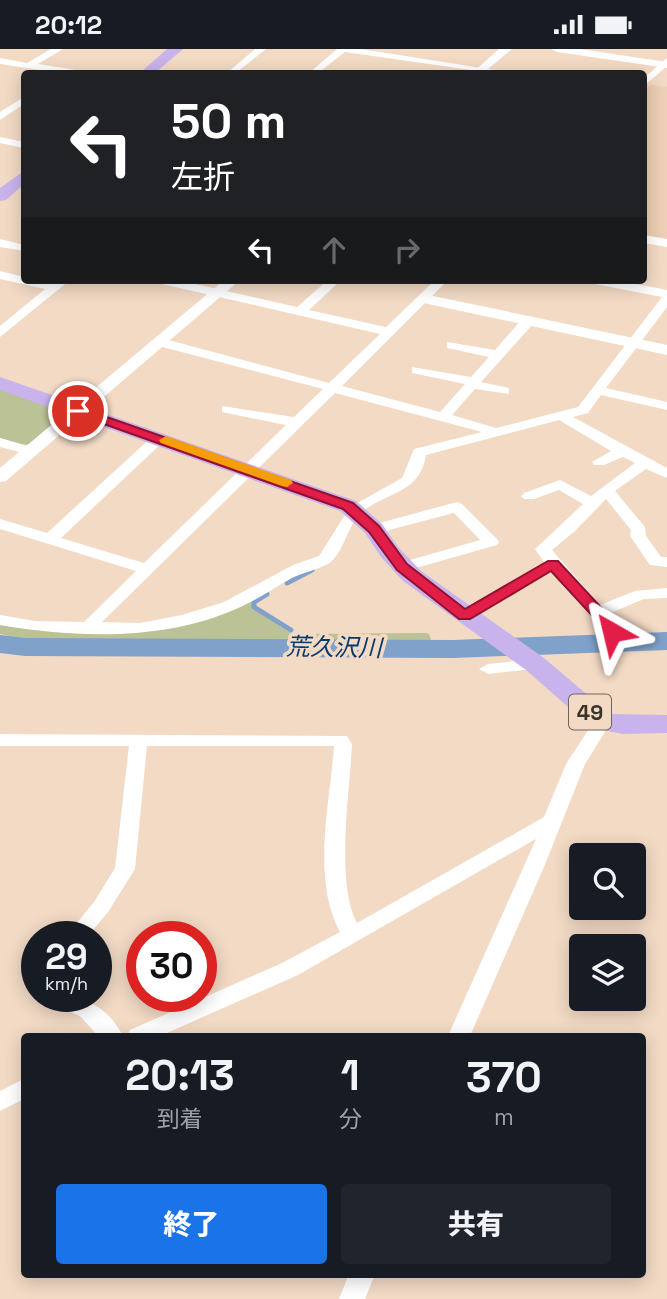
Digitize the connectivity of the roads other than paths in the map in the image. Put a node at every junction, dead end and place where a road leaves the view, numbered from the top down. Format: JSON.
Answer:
{"nodes":[{"id":1,"x":58,"y":49,"type":"edge"},
{"id":2,"x":176,"y":49,"type":"edge"},
{"id":3,"x":261,"y":49,"type":"edge"},
{"id":4,"x":342,"y":49,"type":"edge"},
{"id":5,"x":506,"y":49,"type":"edge"},
{"id":6,"x":557,"y":49,"type":"edge"},
{"id":7,"x":666,"y":49,"type":"edge"},
{"id":8,"x":666,"y":62,"type":"edge"},
{"id":9,"x":2,"y":63,"type":"edge"},
{"id":10,"x":28,"y":66,"type":"junction"},
{"id":11,"x":51,"y":70,"type":"edge"},
{"id":12,"x":150,"y":70,"type":"edge"},
{"id":13,"x":234,"y":70,"type":"edge"},
{"id":14,"x":317,"y":70,"type":"edge"},
{"id":15,"x":468,"y":70,"type":"edge"},
{"id":16,"x":482,"y":70,"type":"edge"},
{"id":17,"x":647,"y":80,"type":"edge"},
{"id":18,"x":21,"y":102,"type":"edge"},
{"id":19,"x":0,"y":117,"type":"edge"},
{"id":20,"x":0,"y":141,"type":"edge"},
{"id":21,"x":21,"y":144,"type":"edge"},
{"id":22,"x":21,"y":178,"type":"edge"},
{"id":23,"x":0,"y":196,"type":"edge"},
{"id":24,"x":647,"y":240,"type":"edge"},
{"id":25,"x":0,"y":243,"type":"edge"},
{"id":26,"x":667,"y":243,"type":"edge"},
{"id":27,"x":21,"y":247,"type":"edge"},
{"id":28,"x":0,"y":275,"type":"edge"},
{"id":29,"x":21,"y":278,"type":"edge"},
{"id":30,"x":59,"y":284,"type":"edge"},
{"id":31,"x":179,"y":284,"type":"edge"},
{"id":32,"x":228,"y":284,"type":"edge"},
{"id":33,"x":330,"y":284,"type":"edge"},
{"id":34,"x":438,"y":284,"type":"edge"},
{"id":35,"x":613,"y":284,"type":"edge"},
{"id":36,"x":218,"y":293,"type":"junction"},
{"id":37,"x":667,"y":296,"type":"edge"},
{"id":38,"x":424,"y":299,"type":"junction"},
{"id":39,"x":299,"y":311,"type":"junction"},
{"id":40,"x":528,"y":321,"type":"junction"},
{"id":41,"x":388,"y":332,"type":"junction"},
{"id":42,"x":0,"y":333,"type":"edge"},
{"id":43,"x":160,"y":342,"type":"junction"},
{"id":44,"x":633,"y":343,"type":"junction"},
{"id":45,"x":452,"y":345,"type":"dead end"},
{"id":46,"x":667,"y":350,"type":"edge"},
{"id":47,"x":498,"y":355,"type":"junction"},
{"id":48,"x":417,"y":370,"type":"dead end"},
{"id":49,"x":0,"y":383,"type":"edge"},
{"id":50,"x":473,"y":383,"type":"junction"},
{"id":51,"x":332,"y":387,"type":"junction"},
{"id":52,"x":597,"y":390,"type":"junction"},
{"id":53,"x":504,"y":391,"type":"dead end"},
{"id":54,"x":667,"y":406,"type":"edge"},
{"id":55,"x":227,"y":409,"type":"dead end"},
{"id":56,"x":78,"y":411,"type":"junction"},
{"id":57,"x":562,"y":416,"type":"junction"},
{"id":58,"x":443,"y":417,"type":"junction"},
{"id":59,"x":295,"y":422,"type":"junction"},
{"id":60,"x":493,"y":433,"type":"junction"},
{"id":61,"x":159,"y":438,"type":"junction"},
{"id":62,"x":0,"y":442,"type":"edge"},
{"id":63,"x":30,"y":451,"type":"junction"},
{"id":64,"x":621,"y":451,"type":"junction"},
{"id":65,"x":599,"y":462,"type":"dead end"},
{"id":66,"x":643,"y":464,"type":"junction"},
{"id":67,"x":247,"y":470,"type":"junction"},
{"id":68,"x":667,"y":474,"type":"edge"},
{"id":69,"x":0,"y":477,"type":"edge"},
{"id":70,"x":606,"y":490,"type":"junction"},
{"id":71,"x":529,"y":496,"type":"dead end"},
{"id":72,"x":592,"y":503,"type":"junction"},
{"id":73,"x":355,"y":510,"type":"junction"},
{"id":74,"x":0,"y":524,"type":"edge"},
{"id":75,"x":374,"y":529,"type":"junction"},
{"id":76,"x":50,"y":539,"type":"junction"},
{"id":77,"x":667,"y":562,"type":"edge"},
{"id":78,"x":553,"y":564,"type":"junction"},
{"id":79,"x":402,"y":567,"type":"junction"},
{"id":80,"x":146,"y":569,"type":"junction"},
{"id":81,"x":667,"y":593,"type":"edge"},
{"id":82,"x":598,"y":612,"type":"junction"},
{"id":83,"x":464,"y":615,"type":"junction"},
{"id":84,"x":0,"y":620,"type":"edge"},
{"id":85,"x":87,"y":628,"type":"junction"},
{"id":86,"x":612,"y":632,"type":"dead end"},
{"id":87,"x":531,"y":663,"type":"junction"},
{"id":88,"x":488,"y":669,"type":"dead end"},
{"id":89,"x":602,"y":722,"type":"junction"},
{"id":90,"x":667,"y":724,"type":"edge"},
{"id":91,"x":139,"y":739,"type":"junction"},
{"id":92,"x":0,"y":740,"type":"edge"},
{"id":93,"x":552,"y":821,"type":"junction"},
{"id":94,"x":89,"y":921,"type":"edge"},
{"id":95,"x":352,"y":934,"type":"junction"},
{"id":96,"x":90,"y":1012,"type":"edge"},
{"id":97,"x":109,"y":1033,"type":"edge"},
{"id":98,"x":145,"y":1033,"type":"edge"},
{"id":99,"x":460,"y":1033,"type":"edge"},
{"id":100,"x":21,"y":1090,"type":"edge"},
{"id":101,"x":0,"y":1102,"type":"edge"},
{"id":102,"x":360,"y":1278,"type":"edge"},
{"id":103,"x":352,"y":1299,"type":"edge"}],
"edges":[{"from":1,"to":10,"type":"street"},
{"from":2,"to":12,"type":"main road"},
{"from":3,"to":13,"type":"street"},
{"from":4,"to":14,"type":"street"},
{"from":4,"to":15,"type":"street"},
{"from":5,"to":16,"type":"street"},
{"from":6,"to":8,"type":"street"},
{"from":7,"to":8,"type":"street"},
{"from":8,"to":17,"type":"street"},
{"from":9,"to":10,"type":"street"},
{"from":10,"to":11,"type":"street"},
{"from":18,"to":19,"type":"street"},
{"from":20,"to":21,"type":"street"},
{"from":22,"to":23,"type":"main road"},
{"from":24,"to":26,"type":"street"},
{"from":25,"to":27,"type":"street"},
{"from":28,"to":29,"type":"street"},
{"from":30,"to":42,"type":"street"},
{"from":31,"to":36,"type":"street"},
{"from":32,"to":36,"type":"street"},
{"from":33,"to":39,"type":"street"},
{"from":34,"to":38,"type":"street"},
{"from":35,"to":37,"type":"street"},
{"from":36,"to":39,"type":"street"},
{"from":36,"to":43,"type":"street"},
{"from":37,"to":44,"type":"street"},
{"from":38,"to":40,"type":"street"},
{"from":38,"to":41,"type":"street"},
{"from":39,"to":41,"type":"street"},
{"from":40,"to":44,"type":"street"},
{"from":40,"to":47,"type":"street"},
{"from":41,"to":51,"type":"street"},
{"from":43,"to":51,"type":"street"},
{"from":43,"to":56,"type":"street"},
{"from":44,"to":46,"type":"street"},
{"from":44,"to":52,"type":"street"},
{"from":45,"to":47,"type":"street"},
{"from":47,"to":50,"type":"street"},
{"from":48,"to":50,"type":"street"},
{"from":49,"to":56,"type":"main road","number":"49"},
{"from":50,"to":53,"type":"street"},
{"from":50,"to":58,"type":"street"},
{"from":51,"to":58,"type":"street"},
{"from":51,"to":59,"type":"street"},
{"from":52,"to":54,"type":"street"},
{"from":52,"to":57,"type":"street"},
{"from":55,"to":59,"type":"street"},
{"from":56,"to":61,"type":"main road","number":"49"},
{"from":56,"to":63,"type":"street"},
{"from":57,"to":60,"type":"street"},
{"from":57,"to":64,"type":"street"},
{"from":58,"to":60,"type":"street"},
{"from":59,"to":67,"type":"street"},
{"from":60,"to":73,"type":"street"},
{"from":61,"to":67,"type":"main road","number":"49"},
{"from":61,"to":76,"type":"street"},
{"from":62,"to":63,"type":"street"},
{"from":63,"to":69,"type":"street"},
{"from":64,"to":65,"type":"street"},
{"from":64,"to":66,"type":"street"},
{"from":66,"to":68,"type":"street"},
{"from":66,"to":70,"type":"street"},
{"from":67,"to":73,"type":"main road","number":"49"},
{"from":67,"to":80,"type":"street"},
{"from":70,"to":72,"type":"street"},
{"from":70,"to":77,"type":"street"},
{"from":71,"to":72,"type":"street"},
{"from":72,"to":78,"type":"street"},
{"from":73,"to":75,"type":"main road","number":"49"},
{"from":73,"to":85,"type":"street"},
{"from":74,"to":76,"type":"street"},
{"from":75,"to":79,"type":"main road","number":"49"},
{"from":75,"to":79,"type":"street"},
{"from":76,"to":80,"type":"street"},
{"from":78,"to":82,"type":"street"},
{"from":78,"to":83,"type":"street"},
{"from":79,"to":83,"type":"main road","number":"49"},
{"from":80,"to":85,"type":"street"},
{"from":81,"to":82,"type":"street"},
{"from":82,"to":86,"type":"street"},
{"from":83,"to":87,"type":"main road","number":"49"},
{"from":84,"to":85,"type":"street"},
{"from":87,"to":88,"type":"street"},
{"from":87,"to":89,"type":"main road","number":"49"},
{"from":89,"to":90,"type":"main road","number":"49"},
{"from":89,"to":93,"type":"street"},
{"from":91,"to":92,"type":"street"},
{"from":91,"to":94,"type":"street"},
{"from":91,"to":95,"type":"street"},
{"from":93,"to":95,"type":"street"},
{"from":93,"to":99,"type":"street"},
{"from":95,"to":98,"type":"street"},
{"from":96,"to":97,"type":"street"},
{"from":100,"to":101,"type":"street"},
{"from":102,"to":103,"type":"street"}]}
